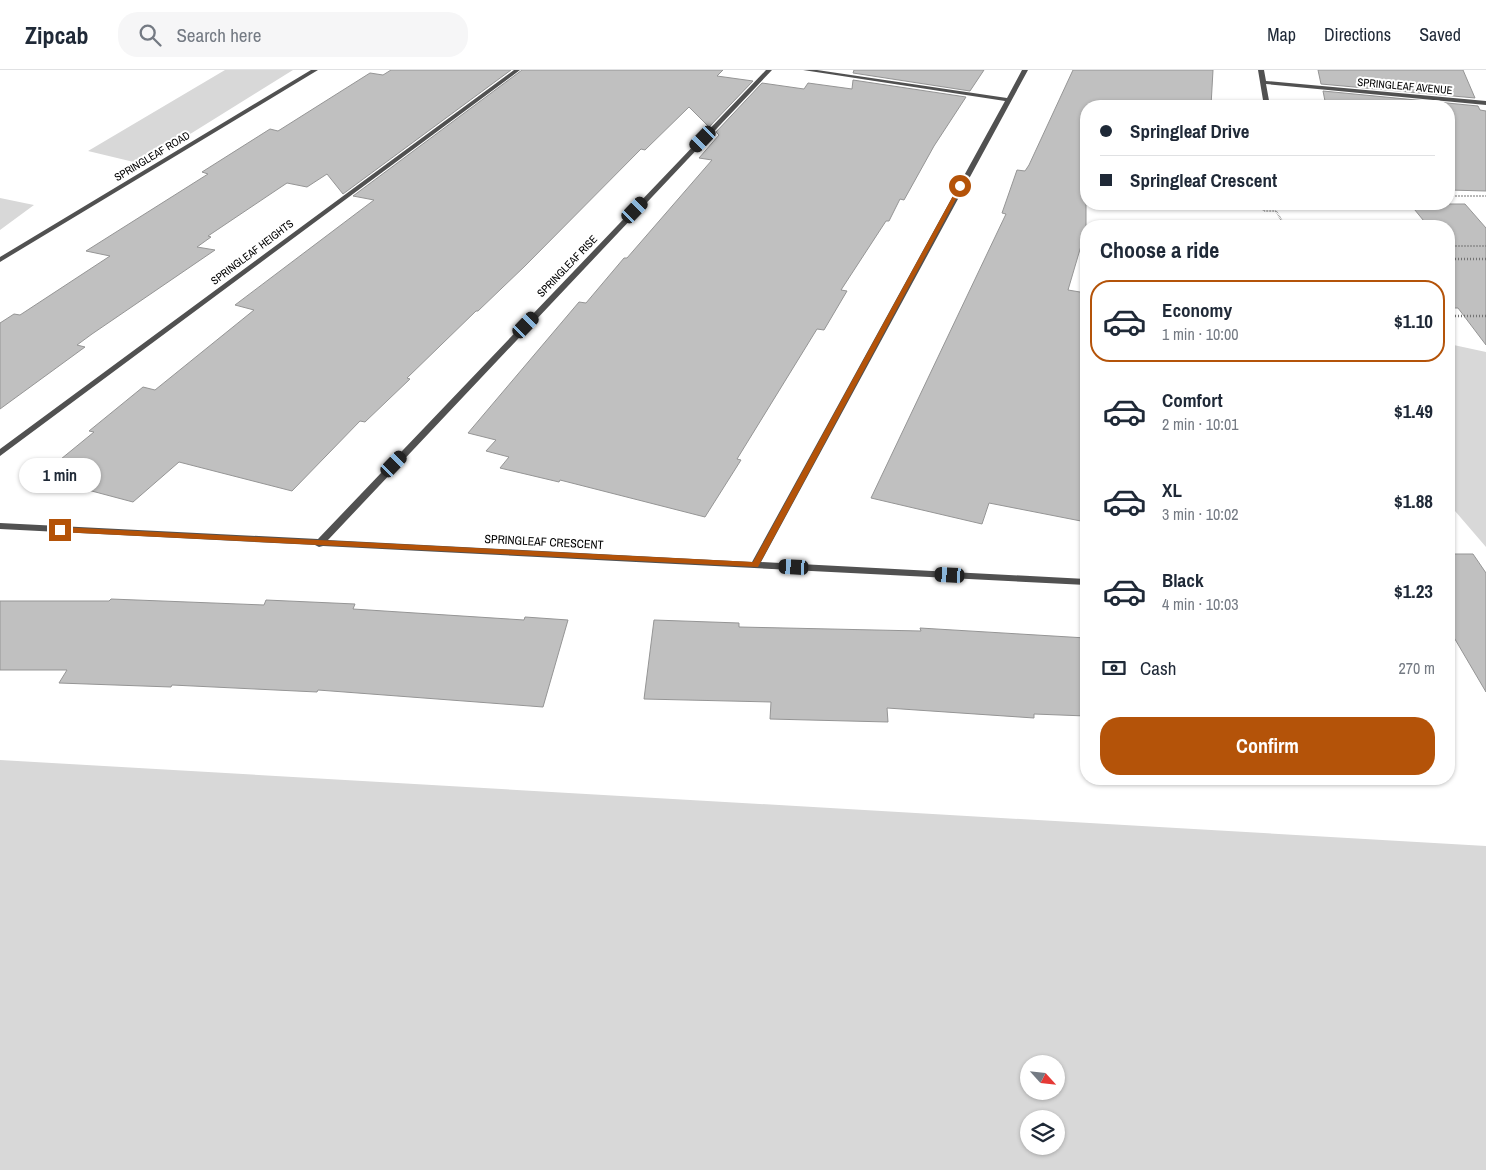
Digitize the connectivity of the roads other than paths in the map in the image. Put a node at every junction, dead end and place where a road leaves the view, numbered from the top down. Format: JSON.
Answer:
{"nodes":[{"id":1,"x":315,"y":70,"type":"edge"},
{"id":2,"x":517,"y":70,"type":"edge"},
{"id":3,"x":769,"y":70,"type":"edge"},
{"id":4,"x":806,"y":70,"type":"edge"},
{"id":5,"x":1025,"y":70,"type":"edge"},
{"id":6,"x":1261,"y":70,"type":"edge"},
{"id":7,"x":1263,"y":82,"type":"junction"},
{"id":8,"x":1008,"y":100,"type":"junction"},
{"id":9,"x":1266,"y":100,"type":"edge"},
{"id":10,"x":1454,"y":100,"type":"edge"},
{"id":11,"x":1455,"y":100,"type":"edge"},
{"id":12,"x":1486,"y":103,"type":"edge"},
{"id":13,"x":0,"y":260,"type":"edge"},
{"id":14,"x":0,"y":454,"type":"edge"},
{"id":15,"x":0,"y":526,"type":"edge"},
{"id":16,"x":319,"y":544,"type":"junction"},
{"id":17,"x":755,"y":565,"type":"junction"},
{"id":18,"x":1080,"y":582,"type":"edge"}],
"edges":[{"from":1,"to":13,"type":"street","name":"SPRINGLEAF ROAD"},
{"from":2,"to":14,"type":"street","name":"SPRINGLEAF HEIGHTS"},
{"from":3,"to":16,"type":"street","name":"SPRINGLEAF RISE"},
{"from":4,"to":8,"type":"street"},
{"from":5,"to":8,"type":"street"},
{"from":6,"to":7,"type":"street"},
{"from":7,"to":9,"type":"street"},
{"from":7,"to":10,"type":"street","name":"SPRINGLEAF AVENUE"},
{"from":8,"to":17,"type":"street"},
{"from":11,"to":12,"type":"street","name":"SPRINGLEAF AVENUE"},
{"from":15,"to":16,"type":"street","name":"SPRINGLEAF CRESCENT"},
{"from":16,"to":17,"type":"street","name":"SPRINGLEAF CRESCENT"},
{"from":17,"to":18,"type":"street","name":"SPRINGLEAF CRESCENT"}]}
